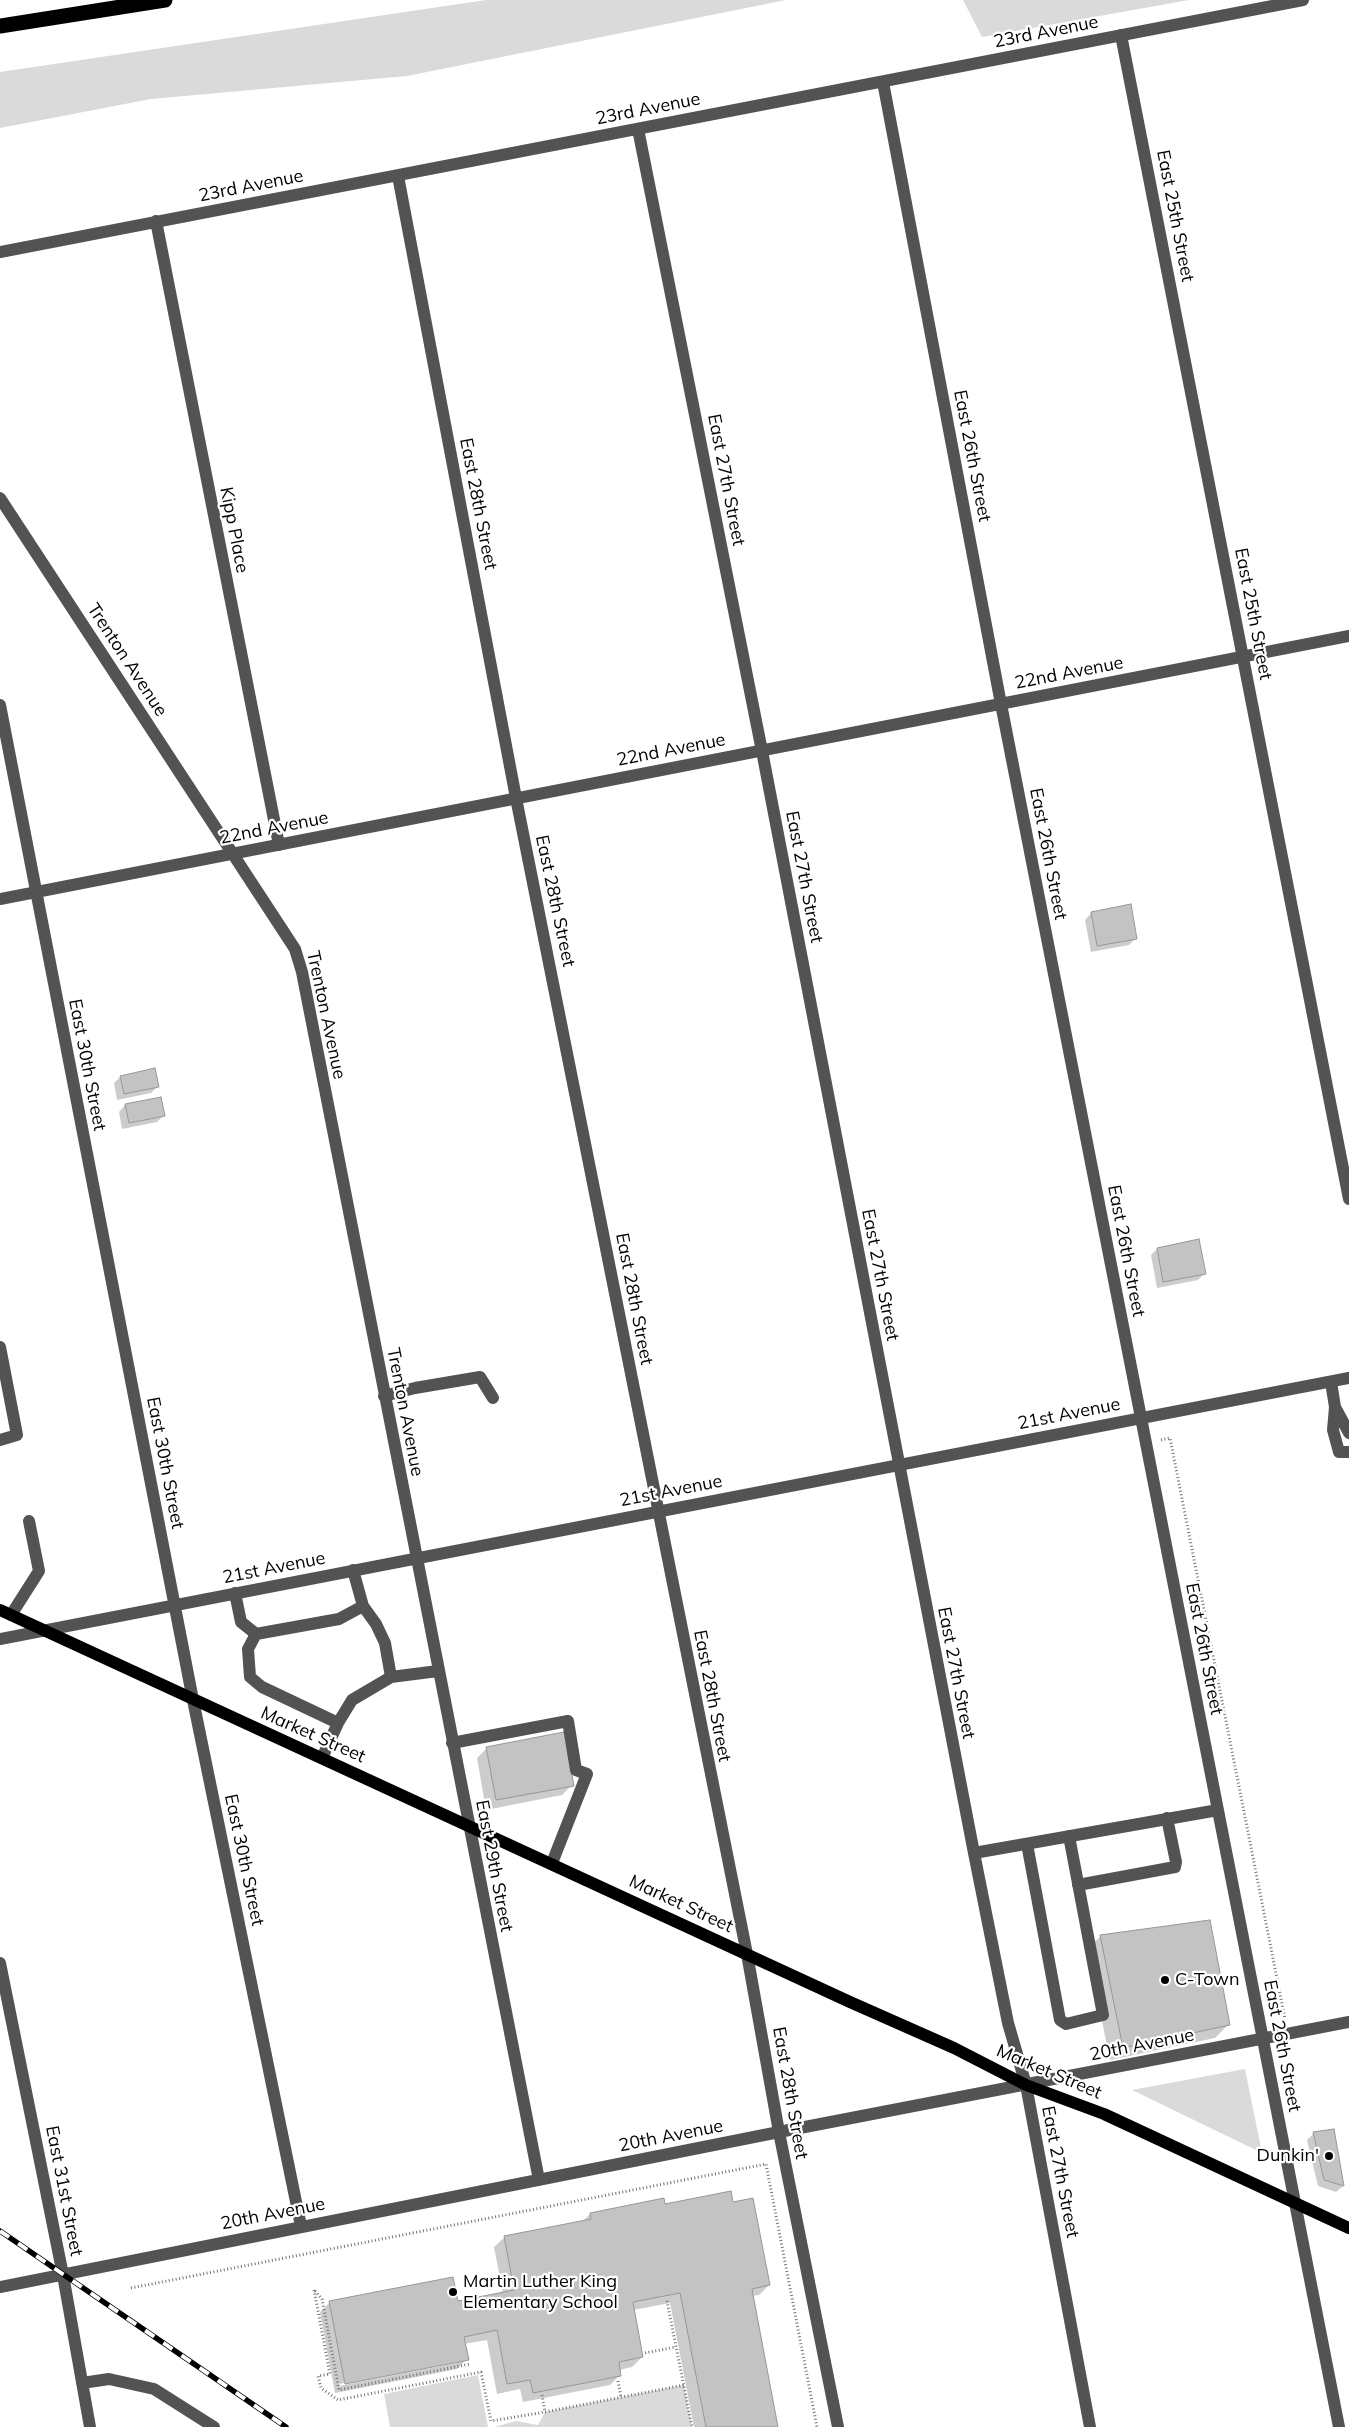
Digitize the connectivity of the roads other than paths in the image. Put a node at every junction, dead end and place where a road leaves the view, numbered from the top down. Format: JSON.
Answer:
{"nodes":[{"id":1,"x":165,"y":0,"type":"edge"},
{"id":2,"x":1303,"y":0,"type":"edge"},
{"id":3,"x":0,"y":26,"type":"edge"},
{"id":4,"x":1121,"y":35,"type":"junction"},
{"id":5,"x":883,"y":82,"type":"junction"},
{"id":6,"x":638,"y":129,"type":"junction"},
{"id":7,"x":398,"y":176,"type":"junction"},
{"id":8,"x":156,"y":221,"type":"junction"},
{"id":9,"x":0,"y":252,"type":"edge"},
{"id":10,"x":0,"y":498,"type":"edge"},
{"id":11,"x":1349,"y":636,"type":"edge"},
{"id":12,"x":1244,"y":657,"type":"junction"},
{"id":13,"x":1001,"y":704,"type":"junction"},
{"id":14,"x":0,"y":705,"type":"edge"},
{"id":15,"x":762,"y":751,"type":"junction"},
{"id":16,"x":516,"y":798,"type":"junction"},
{"id":17,"x":279,"y":845,"type":"junction"},
{"id":18,"x":234,"y":854,"type":"junction"},
{"id":19,"x":36,"y":892,"type":"junction"},
{"id":20,"x":0,"y":899,"type":"edge"},
{"id":21,"x":1349,"y":1199,"type":"edge"},
{"id":22,"x":0,"y":1347,"type":"edge"},
{"id":23,"x":1349,"y":1378,"type":"edge"},
{"id":24,"x":1331,"y":1382,"type":"junction"},
{"id":25,"x":384,"y":1396,"type":"junction"},
{"id":26,"x":493,"y":1398,"type":"dead end"},
{"id":27,"x":1335,"y":1408,"type":"junction"},
{"id":28,"x":1349,"y":1414,"type":"edge"},
{"id":29,"x":1141,"y":1418,"type":"junction"},
{"id":30,"x":1349,"y":1432,"type":"edge"},
{"id":31,"x":0,"y":1440,"type":"edge"},
{"id":32,"x":1349,"y":1452,"type":"edge"},
{"id":33,"x":898,"y":1465,"type":"junction"},
{"id":34,"x":657,"y":1512,"type":"junction"},
{"id":35,"x":29,"y":1521,"type":"dead end"},
{"id":36,"x":416,"y":1558,"type":"junction"},
{"id":37,"x":353,"y":1570,"type":"junction"},
{"id":38,"x":235,"y":1593,"type":"junction"},
{"id":39,"x":175,"y":1605,"type":"junction"},
{"id":40,"x":363,"y":1606,"type":"junction"},
{"id":41,"x":5,"y":1613,"type":"edge"},
{"id":42,"x":43,"y":1630,"type":"junction"},
{"id":43,"x":256,"y":1634,"type":"junction"},
{"id":44,"x":0,"y":1638,"type":"edge"},
{"id":45,"x":438,"y":1671,"type":"junction"},
{"id":46,"x":391,"y":1677,"type":"junction"},
{"id":47,"x":193,"y":1700,"type":"junction"},
{"id":48,"x":338,"y":1723,"type":"junction"},
{"id":49,"x":452,"y":1744,"type":"junction"},
{"id":50,"x":322,"y":1758,"type":"junction"},
{"id":51,"x":1218,"y":1810,"type":"junction"},
{"id":52,"x":1167,"y":1818,"type":"junction"},
{"id":53,"x":468,"y":1824,"type":"junction"},
{"id":54,"x":1069,"y":1836,"type":"junction"},
{"id":55,"x":1027,"y":1844,"type":"junction"},
{"id":56,"x":974,"y":1853,"type":"junction"},
{"id":57,"x":552,"y":1864,"type":"junction"},
{"id":58,"x":1078,"y":1884,"type":"junction"},
{"id":59,"x":747,"y":1954,"type":"junction"},
{"id":60,"x":0,"y":1963,"type":"edge"},
{"id":61,"x":1349,"y":2022,"type":"edge"},
{"id":62,"x":1263,"y":2039,"type":"junction"},
{"id":63,"x":1026,"y":2085,"type":"junction"},
{"id":64,"x":779,"y":2132,"type":"junction"},
{"id":65,"x":539,"y":2180,"type":"junction"},
{"id":66,"x":1295,"y":2202,"type":"junction"},
{"id":67,"x":301,"y":2226,"type":"junction"},
{"id":68,"x":1349,"y":2228,"type":"edge"},
{"id":69,"x":63,"y":2275,"type":"junction"},
{"id":70,"x":0,"y":2287,"type":"edge"},
{"id":71,"x":82,"y":2383,"type":"junction"},
{"id":72,"x":90,"y":2427,"type":"edge"},
{"id":73,"x":214,"y":2427,"type":"edge"},
{"id":74,"x":838,"y":2427,"type":"edge"},
{"id":75,"x":1090,"y":2427,"type":"edge"},
{"id":76,"x":1339,"y":2427,"type":"edge"}],
"edges":[{"from":1,"to":3,"type":"highway"},
{"from":2,"to":4,"type":"street","name":"23rd Avenue"},
{"from":4,"to":5,"type":"street","name":"23rd Avenue"},
{"from":4,"to":12,"type":"street","name":"East 25th Street"},
{"from":5,"to":6,"type":"street","name":"23rd Avenue"},
{"from":5,"to":13,"type":"street","name":"East 26th Street"},
{"from":6,"to":7,"type":"street","name":"23rd Avenue"},
{"from":6,"to":15,"type":"street","name":"East 27th Street"},
{"from":7,"to":8,"type":"street","name":"23rd Avenue"},
{"from":7,"to":16,"type":"street","name":"East 28th Street"},
{"from":8,"to":9,"type":"street","name":"23rd Avenue"},
{"from":8,"to":17,"type":"street","name":"Kipp Place"},
{"from":10,"to":18,"type":"street","name":"Trenton Avenue"},
{"from":11,"to":12,"type":"street","name":"22nd Avenue"},
{"from":12,"to":13,"type":"street","name":"22nd Avenue"},
{"from":12,"to":21,"type":"street","name":"East 25th Street"},
{"from":13,"to":15,"type":"street","name":"22nd Avenue"},
{"from":13,"to":29,"type":"street","name":"East 26th Street"},
{"from":14,"to":19,"type":"street","name":"East 30th Street"},
{"from":15,"to":16,"type":"street","name":"22nd Avenue"},
{"from":15,"to":33,"type":"street","name":"East 27th Street"},
{"from":16,"to":17,"type":"street","name":"22nd Avenue"},
{"from":16,"to":34,"type":"street","name":"East 28th Street"},
{"from":17,"to":18,"type":"street","name":"22nd Avenue"},
{"from":18,"to":19,"type":"street","name":"22nd Avenue"},
{"from":18,"to":25,"type":"street","name":"Trenton Avenue"},
{"from":19,"to":20,"type":"street","name":"22nd Avenue"},
{"from":19,"to":39,"type":"street","name":"East 30th Street"},
{"from":22,"to":31,"type":"street"},
{"from":23,"to":24,"type":"street","name":"21st Avenue"},
{"from":24,"to":27,"type":"street"},
{"from":24,"to":29,"type":"street","name":"21st Avenue"},
{"from":25,"to":26,"type":"street"},
{"from":25,"to":36,"type":"street","name":"Trenton Avenue"},
{"from":27,"to":28,"type":"street"},
{"from":27,"to":30,"type":"street"},
{"from":27,"to":32,"type":"street"},
{"from":29,"to":33,"type":"street","name":"21st Avenue"},
{"from":29,"to":51,"type":"street","name":"East 26th Street"},
{"from":33,"to":34,"type":"street","name":"21st Avenue"},
{"from":33,"to":56,"type":"street","name":"East 27th Street"},
{"from":34,"to":36,"type":"street","name":"21st Avenue"},
{"from":34,"to":59,"type":"street","name":"East 28th Street"},
{"from":35,"to":41,"type":"street"},
{"from":36,"to":37,"type":"street","name":"21st Avenue"},
{"from":36,"to":45,"type":"street","name":"East 29th Street"},
{"from":37,"to":38,"type":"street","name":"21st Avenue"},
{"from":37,"to":40,"type":"street"},
{"from":38,"to":39,"type":"street","name":"21st Avenue"},
{"from":38,"to":43,"type":"street"},
{"from":39,"to":42,"type":"street","name":"21st Avenue"},
{"from":39,"to":47,"type":"street","name":"East 30th Street"},
{"from":40,"to":43,"type":"street"},
{"from":40,"to":46,"type":"street"},
{"from":41,"to":42,"type":"main road","name":"Market Street"},
{"from":42,"to":44,"type":"street","name":"21st Avenue"},
{"from":42,"to":47,"type":"main road","name":"Market Street"},
{"from":43,"to":48,"type":"street"},
{"from":45,"to":46,"type":"street"},
{"from":45,"to":49,"type":"street","name":"East 29th Street"},
{"from":46,"to":48,"type":"street"},
{"from":47,"to":50,"type":"main road","name":"Market Street"},
{"from":47,"to":67,"type":"street","name":"East 30th Street"},
{"from":48,"to":50,"type":"street"},
{"from":49,"to":53,"type":"street","name":"East 29th Street"},
{"from":49,"to":57,"type":"street"},
{"from":50,"to":53,"type":"main road","name":"Market Street"},
{"from":51,"to":52,"type":"street"},
{"from":51,"to":62,"type":"street","name":"East 26th Street"},
{"from":52,"to":54,"type":"street"},
{"from":52,"to":58,"type":"street"},
{"from":53,"to":57,"type":"main road","name":"Market Street"},
{"from":53,"to":65,"type":"street","name":"East 29th Street"},
{"from":54,"to":55,"type":"street"},
{"from":54,"to":58,"type":"street"},
{"from":55,"to":56,"type":"street"},
{"from":55,"to":58,"type":"street"},
{"from":56,"to":63,"type":"street","name":"East 27th Street"},
{"from":57,"to":59,"type":"main road","name":"Market Street"},
{"from":59,"to":63,"type":"main road","name":"Market Street"},
{"from":59,"to":64,"type":"street","name":"East 28th Street"},
{"from":60,"to":69,"type":"street","name":"East 31st Street"},
{"from":61,"to":62,"type":"street","name":"20th Avenue"},
{"from":62,"to":63,"type":"street","name":"20th Avenue"},
{"from":62,"to":66,"type":"street","name":"East 26th Street"},
{"from":63,"to":64,"type":"street","name":"20th Avenue"},
{"from":63,"to":66,"type":"main road","name":"Market Street"},
{"from":63,"to":75,"type":"street","name":"East 27th Street"},
{"from":64,"to":65,"type":"street","name":"20th Avenue"},
{"from":64,"to":74,"type":"street","name":"East 28th Street"},
{"from":65,"to":67,"type":"street","name":"20th Avenue"},
{"from":66,"to":68,"type":"main road","name":"Market Street"},
{"from":66,"to":76,"type":"street","name":"East 26th Street"},
{"from":67,"to":69,"type":"street","name":"20th Avenue"},
{"from":69,"to":70,"type":"street","name":"20th Avenue"},
{"from":69,"to":71,"type":"street","name":"East 31st Street"},
{"from":71,"to":72,"type":"street","name":"East 31st Street"},
{"from":71,"to":73,"type":"street"}]}
